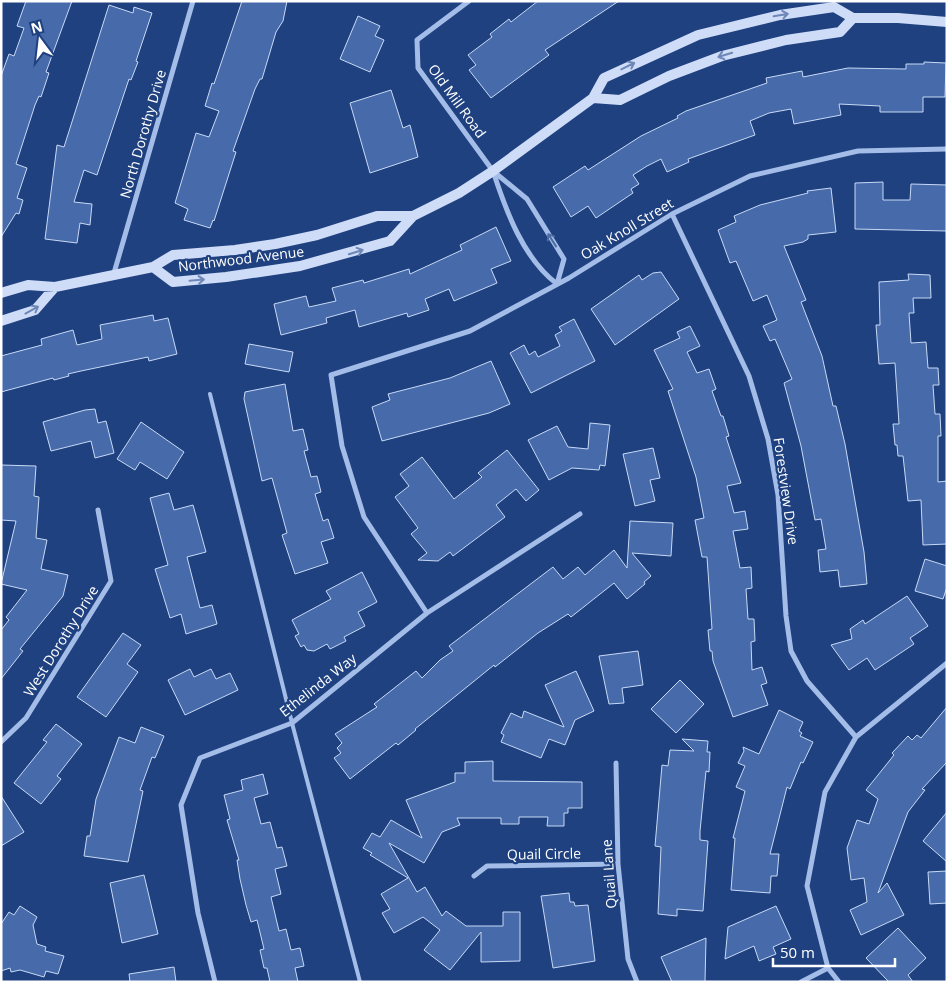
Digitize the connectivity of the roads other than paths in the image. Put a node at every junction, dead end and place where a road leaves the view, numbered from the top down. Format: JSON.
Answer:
{"nodes":[{"id":1,"x":193,"y":1,"type":"edge"},
{"id":2,"x":469,"y":1,"type":"edge"},
{"id":3,"x":853,"y":18,"type":"junction"},
{"id":4,"x":947,"y":22,"type":"edge"},
{"id":5,"x":593,"y":98,"type":"junction"},
{"id":6,"x":947,"y":149,"type":"edge"},
{"id":7,"x":494,"y":171,"type":"junction"},
{"id":8,"x":672,"y":214,"type":"junction"},
{"id":9,"x":413,"y":216,"type":"junction"},
{"id":10,"x":153,"y":267,"type":"junction"},
{"id":11,"x":114,"y":273,"type":"junction"},
{"id":12,"x":556,"y":284,"type":"junction"},
{"id":13,"x":55,"y":287,"type":"junction"},
{"id":14,"x":1,"y":293,"type":"edge"},
{"id":15,"x":1,"y":321,"type":"edge"},
{"id":16,"x":210,"y":394,"type":"dead end"},
{"id":17,"x":98,"y":510,"type":"dead end"},
{"id":18,"x":580,"y":514,"type":"dead end"},
{"id":19,"x":427,"y":613,"type":"junction"},
{"id":20,"x":947,"y":663,"type":"edge"},
{"id":21,"x":292,"y":723,"type":"junction"},
{"id":22,"x":856,"y":738,"type":"junction"},
{"id":23,"x":1,"y":742,"type":"edge"},
{"id":24,"x":616,"y":763,"type":"dead end"},
{"id":25,"x":618,"y":864,"type":"junction"},
{"id":26,"x":474,"y":876,"type":"dead end"},
{"id":27,"x":828,"y":968,"type":"junction"},
{"id":28,"x":215,"y":982,"type":"edge"},
{"id":29,"x":360,"y":982,"type":"edge"},
{"id":30,"x":637,"y":982,"type":"edge"},
{"id":31,"x":801,"y":982,"type":"edge"},
{"id":32,"x":839,"y":982,"type":"edge"}],
"edges":[{"from":1,"to":11,"type":"street","name":"North Dorothy Drive"},
{"from":2,"to":7,"type":"street","name":"Old Mill Road"},
{"from":3,"to":4,"type":"street","name":"Northwood Avenue"},
{"from":3,"to":5,"type":"street","one_way":true},
{"from":5,"to":3,"type":"street","name":"Northwood Avenue","one_way":true},
{"from":5,"to":7,"type":"street","name":"Northwood Avenue"},
{"from":6,"to":8,"type":"street","name":"Oak Knoll Street"},
{"from":7,"to":9,"type":"street","name":"Northwood Avenue"},
{"from":7,"to":12,"type":"street","name":"Old Mill Road"},
{"from":12,"to":7,"type":"street","name":"Old Mill Road","one_way":true},
{"from":8,"to":12,"type":"street","name":"Oak Knoll Street"},
{"from":8,"to":22,"type":"street","name":"Forestview Drive"},
{"from":9,"to":10,"type":"street","name":"Northwood Avenue"},
{"from":10,"to":9,"type":"street","name":"Northwood Avenue","one_way":true},
{"from":10,"to":11,"type":"street","name":"Northwood Avenue"},
{"from":11,"to":13,"type":"street","name":"Northwood Avenue"},
{"from":12,"to":19,"type":"street","name":"Oak Knoll Street"},
{"from":13,"to":14,"type":"street","name":"Northwood Avenue"},
{"from":15,"to":13,"type":"street","one_way":true},
{"from":16,"to":21,"type":"lane"},
{"from":17,"to":23,"type":"street","name":"West Dorothy Drive"},
{"from":18,"to":19,"type":"street","name":"Ethelinda Way"},
{"from":19,"to":21,"type":"street","name":"Ethelinda Way"},
{"from":20,"to":22,"type":"street"},
{"from":21,"to":28,"type":"street","name":"Ethelinda Way"},
{"from":21,"to":29,"type":"lane"},
{"from":22,"to":27,"type":"street"},
{"from":24,"to":25,"type":"street","name":"Quail Lane"},
{"from":25,"to":26,"type":"street","name":"Quail Circle"},
{"from":25,"to":30,"type":"street","name":"Quail Lane"},
{"from":27,"to":31,"type":"street"},
{"from":27,"to":32,"type":"street"}]}
